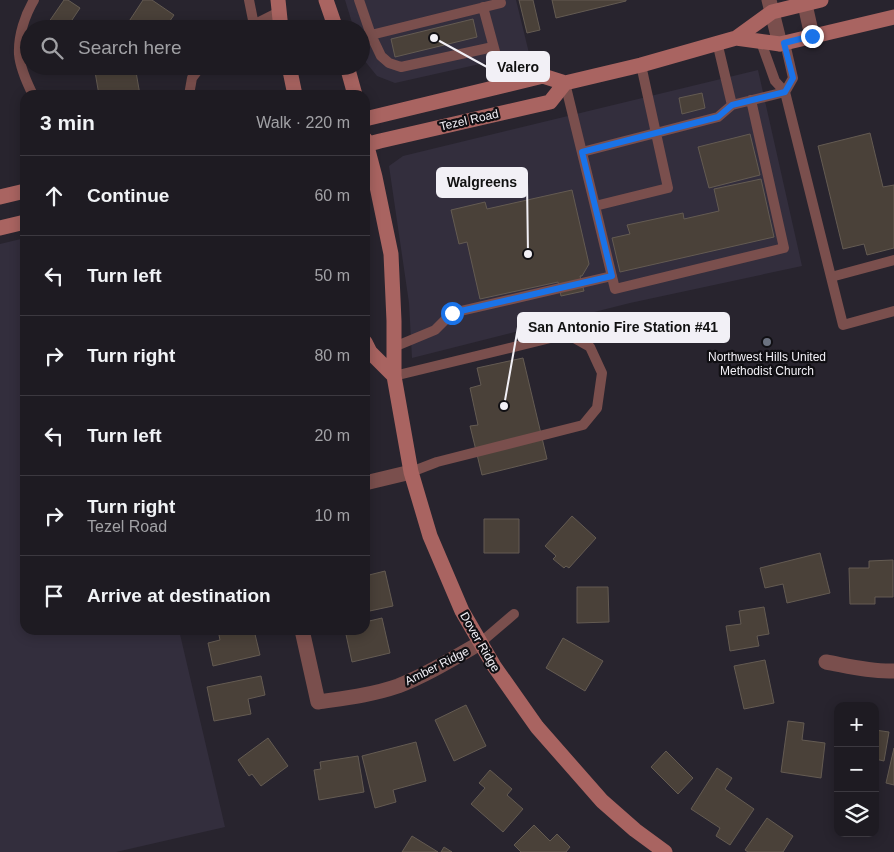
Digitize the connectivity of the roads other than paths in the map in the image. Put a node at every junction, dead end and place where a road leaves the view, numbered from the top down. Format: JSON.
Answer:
{"nodes":[{"id":1,"x":34,"y":0,"type":"edge"},
{"id":2,"x":248,"y":0,"type":"edge"},
{"id":3,"x":326,"y":0,"type":"edge"},
{"id":4,"x":359,"y":0,"type":"edge"},
{"id":5,"x":500,"y":0,"type":"edge"},
{"id":6,"x":820,"y":0,"type":"edge"},
{"id":7,"x":804,"y":2,"type":"edge"},
{"id":8,"x":279,"y":6,"type":"edge"},
{"id":9,"x":771,"y":6,"type":"edge"},
{"id":10,"x":484,"y":7,"type":"junction"},
{"id":11,"x":894,"y":17,"type":"edge"},
{"id":12,"x":25,"y":20,"type":"edge"},
{"id":13,"x":249,"y":20,"type":"edge"},
{"id":14,"x":260,"y":20,"type":"edge"},
{"id":15,"x":280,"y":20,"type":"edge"},
{"id":16,"x":333,"y":20,"type":"edge"},
{"id":17,"x":366,"y":20,"type":"edge"},
{"id":18,"x":370,"y":32,"type":"edge"},
{"id":19,"x":371,"y":35,"type":"junction"},
{"id":20,"x":812,"y":36,"type":"junction"},
{"id":21,"x":736,"y":38,"type":"junction"},
{"id":22,"x":717,"y":42,"type":"junction"},
{"id":23,"x":761,"y":42,"type":"junction"},
{"id":24,"x":20,"y":44,"type":"edge"},
{"id":25,"x":782,"y":44,"type":"junction"},
{"id":26,"x":494,"y":47,"type":"junction"},
{"id":27,"x":20,"y":58,"type":"edge"},
{"id":28,"x":641,"y":64,"type":"junction"},
{"id":29,"x":25,"y":75,"type":"edge"},
{"id":30,"x":194,"y":75,"type":"edge"},
{"id":31,"x":291,"y":75,"type":"edge"},
{"id":32,"x":349,"y":75,"type":"edge"},
{"id":33,"x":565,"y":83,"type":"junction"},
{"id":34,"x":504,"y":85,"type":"junction"},
{"id":35,"x":31,"y":90,"type":"edge"},
{"id":36,"x":190,"y":90,"type":"edge"},
{"id":37,"x":294,"y":90,"type":"edge"},
{"id":38,"x":354,"y":90,"type":"edge"},
{"id":39,"x":785,"y":92,"type":"junction"},
{"id":40,"x":751,"y":100,"type":"junction"},
{"id":41,"x":732,"y":105,"type":"junction"},
{"id":42,"x":370,"y":118,"type":"edge"},
{"id":43,"x":655,"y":132,"type":"junction"},
{"id":44,"x":370,"y":142,"type":"edge"},
{"id":45,"x":582,"y":152,"type":"junction"},
{"id":46,"x":370,"y":161,"type":"edge"},
{"id":47,"x":20,"y":192,"type":"edge"},
{"id":48,"x":0,"y":197,"type":"edge"},
{"id":49,"x":595,"y":206,"type":"junction"},
{"id":50,"x":20,"y":223,"type":"edge"},
{"id":51,"x":0,"y":228,"type":"edge"},
{"id":52,"x":894,"y":260,"type":"edge"},
{"id":53,"x":612,"y":276,"type":"junction"},
{"id":54,"x":831,"y":278,"type":"junction"},
{"id":55,"x":894,"y":311,"type":"edge"},
{"id":56,"x":394,"y":347,"type":"junction"},
{"id":57,"x":370,"y":352,"type":"edge"},
{"id":58,"x":394,"y":376,"type":"junction"},
{"id":59,"x":411,"y":472,"type":"junction"},
{"id":60,"x":370,"y":482,"type":"edge"},
{"id":61,"x":514,"y":614,"type":"dead end"},
{"id":62,"x":303,"y":635,"type":"edge"},
{"id":63,"x":480,"y":643,"type":"junction"},
{"id":64,"x":826,"y":662,"type":"dead end"},
{"id":65,"x":894,"y":671,"type":"edge"},
{"id":66,"x":665,"y":852,"type":"edge"}],
"edges":[{"from":1,"to":12,"type":"lane"},
{"from":2,"to":13,"type":"lane"},
{"from":3,"to":16,"type":"main road"},
{"from":4,"to":17,"type":"lane"},
{"from":5,"to":10,"type":"lane"},
{"from":6,"to":7,"type":"main road","name":"Tezel Road"},
{"from":7,"to":9,"type":"main road","name":"Tezel Road"},
{"from":7,"to":20,"type":"street"},
{"from":8,"to":14,"type":"lane"},
{"from":8,"to":15,"type":"main road"},
{"from":9,"to":21,"type":"main road","name":"Tezel Road"},
{"from":9,"to":25,"type":"street"},
{"from":10,"to":19,"type":"lane"},
{"from":10,"to":26,"type":"lane"},
{"from":11,"to":20,"type":"main road","name":"Tezel Road"},
{"from":18,"to":19,"type":"lane"},
{"from":19,"to":26,"type":"lane"},
{"from":20,"to":25,"type":"main road","name":"Tezel Road"},
{"from":21,"to":22,"type":"main road","name":"Tezel Road"},
{"from":21,"to":23,"type":"main road","name":"Tezel Road"},
{"from":22,"to":28,"type":"main road","name":"Tezel Road"},
{"from":22,"to":41,"type":"lane"},
{"from":23,"to":25,"type":"main road","name":"Tezel Road"},
{"from":23,"to":39,"type":"lane"},
{"from":24,"to":27,"type":"lane"},
{"from":25,"to":39,"type":"lane"},
{"from":26,"to":34,"type":"lane"},
{"from":28,"to":33,"type":"main road","name":"Tezel Road"},
{"from":28,"to":43,"type":"lane"},
{"from":29,"to":35,"type":"lane"},
{"from":30,"to":36,"type":"lane"},
{"from":31,"to":37,"type":"main road"},
{"from":32,"to":38,"type":"main road"},
{"from":33,"to":34,"type":"main road","name":"Tezel Road"},
{"from":33,"to":44,"type":"main road","name":"Tezel Road"},
{"from":33,"to":45,"type":"lane"},
{"from":34,"to":42,"type":"main road","name":"Tezel Road"},
{"from":39,"to":40,"type":"lane"},
{"from":39,"to":54,"type":"lane"},
{"from":40,"to":41,"type":"lane"},
{"from":40,"to":53,"type":"lane"},
{"from":41,"to":43,"type":"lane"},
{"from":43,"to":45,"type":"lane"},
{"from":43,"to":49,"type":"lane"},
{"from":45,"to":49,"type":"lane"},
{"from":46,"to":56,"type":"main road","name":"Dover Ridge"},
{"from":47,"to":48,"type":"main road"},
{"from":49,"to":53,"type":"lane"},
{"from":50,"to":51,"type":"main road"},
{"from":52,"to":54,"type":"lane"},
{"from":53,"to":56,"type":"lane"},
{"from":54,"to":55,"type":"lane"},
{"from":56,"to":58,"type":"main road","name":"Dover Ridge"},
{"from":57,"to":58,"type":"main road"},
{"from":58,"to":59,"type":"main road","name":"Dover Ridge"},
{"from":58,"to":59,"type":"lane"},
{"from":59,"to":60,"type":"street"},
{"from":59,"to":63,"type":"main road","name":"Dover Ridge"},
{"from":61,"to":63,"type":"lane"},
{"from":62,"to":63,"type":"street","name":"Amber Ridge"},
{"from":63,"to":66,"type":"main road","name":"Dover Ridge"},
{"from":64,"to":65,"type":"street"}]}
